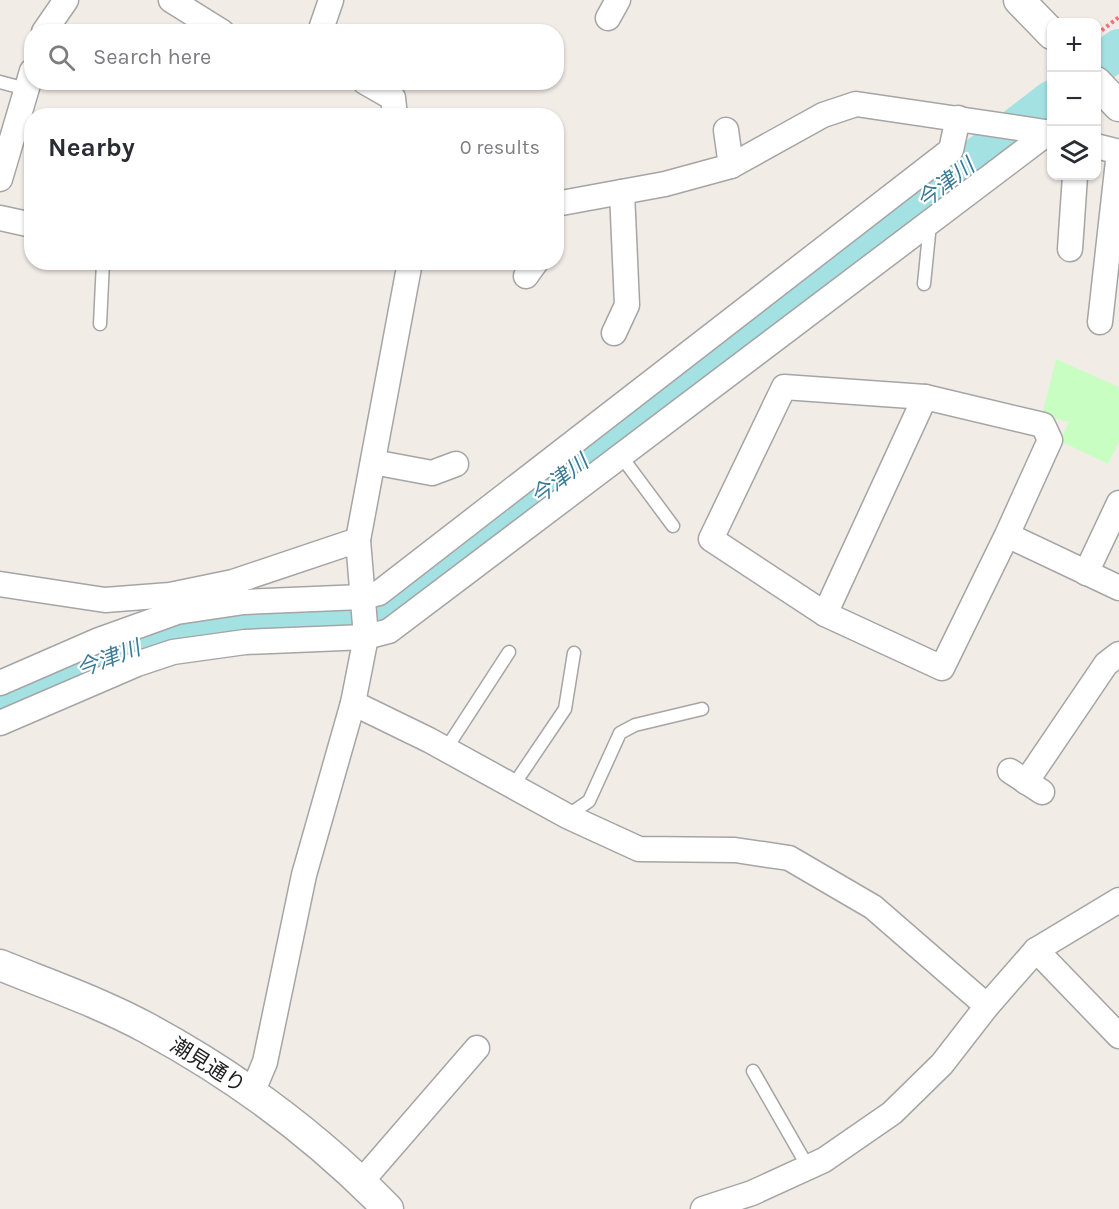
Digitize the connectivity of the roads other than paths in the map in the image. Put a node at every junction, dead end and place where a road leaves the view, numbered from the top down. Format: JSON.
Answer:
{"nodes":[{"id":1,"x":66,"y":0,"type":"edge"},
{"id":2,"x":171,"y":0,"type":"edge"},
{"id":3,"x":331,"y":0,"type":"edge"},
{"id":4,"x":1019,"y":0,"type":"edge"},
{"id":5,"x":50,"y":24,"type":"edge"},
{"id":6,"x":209,"y":24,"type":"edge"},
{"id":7,"x":323,"y":24,"type":"edge"},
{"id":8,"x":1047,"y":29,"type":"edge"},
{"id":9,"x":24,"y":80,"type":"edge"},
{"id":10,"x":0,"y":82,"type":"edge"},
{"id":11,"x":25,"y":90,"type":"edge"},
{"id":12,"x":379,"y":90,"type":"edge"},
{"id":13,"x":394,"y":108,"type":"edge"},
{"id":14,"x":958,"y":118,"type":"junction"},
{"id":15,"x":726,"y":130,"type":"dead end"},
{"id":16,"x":1047,"y":132,"type":"edge"},
{"id":17,"x":1047,"y":134,"type":"edge"},
{"id":18,"x":6,"y":139,"type":"edge"},
{"id":19,"x":1101,"y":147,"type":"edge"},
{"id":20,"x":731,"y":166,"type":"junction"},
{"id":21,"x":0,"y":179,"type":"edge"},
{"id":22,"x":1075,"y":180,"type":"edge"},
{"id":23,"x":622,"y":192,"type":"junction"},
{"id":24,"x":564,"y":203,"type":"edge"},
{"id":25,"x":0,"y":218,"type":"edge"},
{"id":26,"x":24,"y":223,"type":"edge"},
{"id":27,"x":930,"y":224,"type":"junction"},
{"id":28,"x":1070,"y":249,"type":"dead end"},
{"id":29,"x":103,"y":270,"type":"edge"},
{"id":30,"x":409,"y":270,"type":"edge"},
{"id":31,"x":924,"y":284,"type":"dead end"},
{"id":32,"x":1100,"y":322,"type":"dead end"},
{"id":33,"x":100,"y":324,"type":"dead end"},
{"id":34,"x":614,"y":333,"type":"dead end"},
{"id":35,"x":926,"y":397,"type":"junction"},
{"id":36,"x":621,"y":456,"type":"junction"},
{"id":37,"x":373,"y":462,"type":"junction"},
{"id":38,"x":456,"y":464,"type":"dead end"},
{"id":39,"x":1119,"y":503,"type":"edge"},
{"id":40,"x":673,"y":526,"type":"dead end"},
{"id":41,"x":1007,"y":535,"type":"junction"},
{"id":42,"x":358,"y":540,"type":"junction"},
{"id":43,"x":1086,"y":573,"type":"junction"},
{"id":44,"x":0,"y":584,"type":"edge"},
{"id":45,"x":1119,"y":588,"type":"edge"},
{"id":46,"x":362,"y":597,"type":"junction"},
{"id":47,"x":825,"y":614,"type":"junction"},
{"id":48,"x":366,"y":637,"type":"junction"},
{"id":49,"x":509,"y":652,"type":"dead end"},
{"id":50,"x":574,"y":653,"type":"dead end"},
{"id":51,"x":1119,"y":654,"type":"edge"},
{"id":52,"x":0,"y":682,"type":"edge"},
{"id":53,"x":353,"y":703,"type":"junction"},
{"id":54,"x":702,"y":709,"type":"dead end"},
{"id":55,"x":0,"y":723,"type":"edge"},
{"id":56,"x":446,"y":749,"type":"junction"},
{"id":57,"x":1026,"y":782,"type":"dead end"},
{"id":58,"x":513,"y":786,"type":"junction"},
{"id":59,"x":567,"y":816,"type":"junction"},
{"id":60,"x":1119,"y":900,"type":"edge"},
{"id":61,"x":1036,"y":950,"type":"junction"},
{"id":62,"x":0,"y":966,"type":"edge"},
{"id":63,"x":987,"y":1006,"type":"junction"},
{"id":64,"x":1119,"y":1036,"type":"edge"},
{"id":65,"x":477,"y":1048,"type":"dead end"},
{"id":66,"x":753,"y":1071,"type":"dead end"},
{"id":67,"x":252,"y":1093,"type":"junction"},
{"id":68,"x":808,"y":1167,"type":"junction"},
{"id":69,"x":361,"y":1182,"type":"junction"},
{"id":70,"x":383,"y":1207,"type":"edge"},
{"id":71,"x":703,"y":1209,"type":"edge"}],
"edges":[{"from":1,"to":5,"type":"street"},
{"from":2,"to":6,"type":"street"},
{"from":3,"to":7,"type":"street"},
{"from":4,"to":8,"type":"street"},
{"from":9,"to":10,"type":"lane"},
{"from":11,"to":18,"type":"street"},
{"from":12,"to":13,"type":"street"},
{"from":14,"to":16,"type":"street"},
{"from":14,"to":20,"type":"street"},
{"from":14,"to":46,"type":"street"},
{"from":15,"to":20,"type":"street"},
{"from":17,"to":27,"type":"street"},
{"from":18,"to":21,"type":"street"},
{"from":19,"to":32,"type":"street"},
{"from":20,"to":23,"type":"street"},
{"from":22,"to":28,"type":"street"},
{"from":23,"to":24,"type":"street"},
{"from":23,"to":34,"type":"street"},
{"from":25,"to":26,"type":"street"},
{"from":27,"to":31,"type":"lane"},
{"from":27,"to":36,"type":"street"},
{"from":29,"to":33,"type":"lane"},
{"from":30,"to":37,"type":"street"},
{"from":35,"to":41,"type":"street"},
{"from":35,"to":47,"type":"street"},
{"from":35,"to":47,"type":"street"},
{"from":36,"to":40,"type":"lane"},
{"from":36,"to":48,"type":"street"},
{"from":37,"to":38,"type":"street"},
{"from":37,"to":42,"type":"street"},
{"from":39,"to":43,"type":"street"},
{"from":41,"to":43,"type":"street"},
{"from":41,"to":47,"type":"street"},
{"from":42,"to":44,"type":"street"},
{"from":42,"to":46,"type":"street"},
{"from":43,"to":45,"type":"street"},
{"from":46,"to":48,"type":"street"},
{"from":46,"to":52,"type":"street"},
{"from":48,"to":53,"type":"street"},
{"from":48,"to":55,"type":"street"},
{"from":49,"to":56,"type":"lane"},
{"from":50,"to":58,"type":"lane"},
{"from":51,"to":57,"type":"street"},
{"from":53,"to":56,"type":"street"},
{"from":53,"to":67,"type":"street"},
{"from":54,"to":59,"type":"lane"},
{"from":56,"to":58,"type":"street"},
{"from":58,"to":59,"type":"street"},
{"from":59,"to":63,"type":"street"},
{"from":60,"to":61,"type":"street"},
{"from":61,"to":63,"type":"street"},
{"from":61,"to":64,"type":"street"},
{"from":62,"to":67,"type":"street","name":"潮見通り"},
{"from":63,"to":68,"type":"street"},
{"from":65,"to":69,"type":"street"},
{"from":66,"to":68,"type":"lane"},
{"from":67,"to":69,"type":"street","name":"潮見通り"},
{"from":68,"to":71,"type":"street"},
{"from":69,"to":70,"type":"street","name":"潮見通り"}]}
